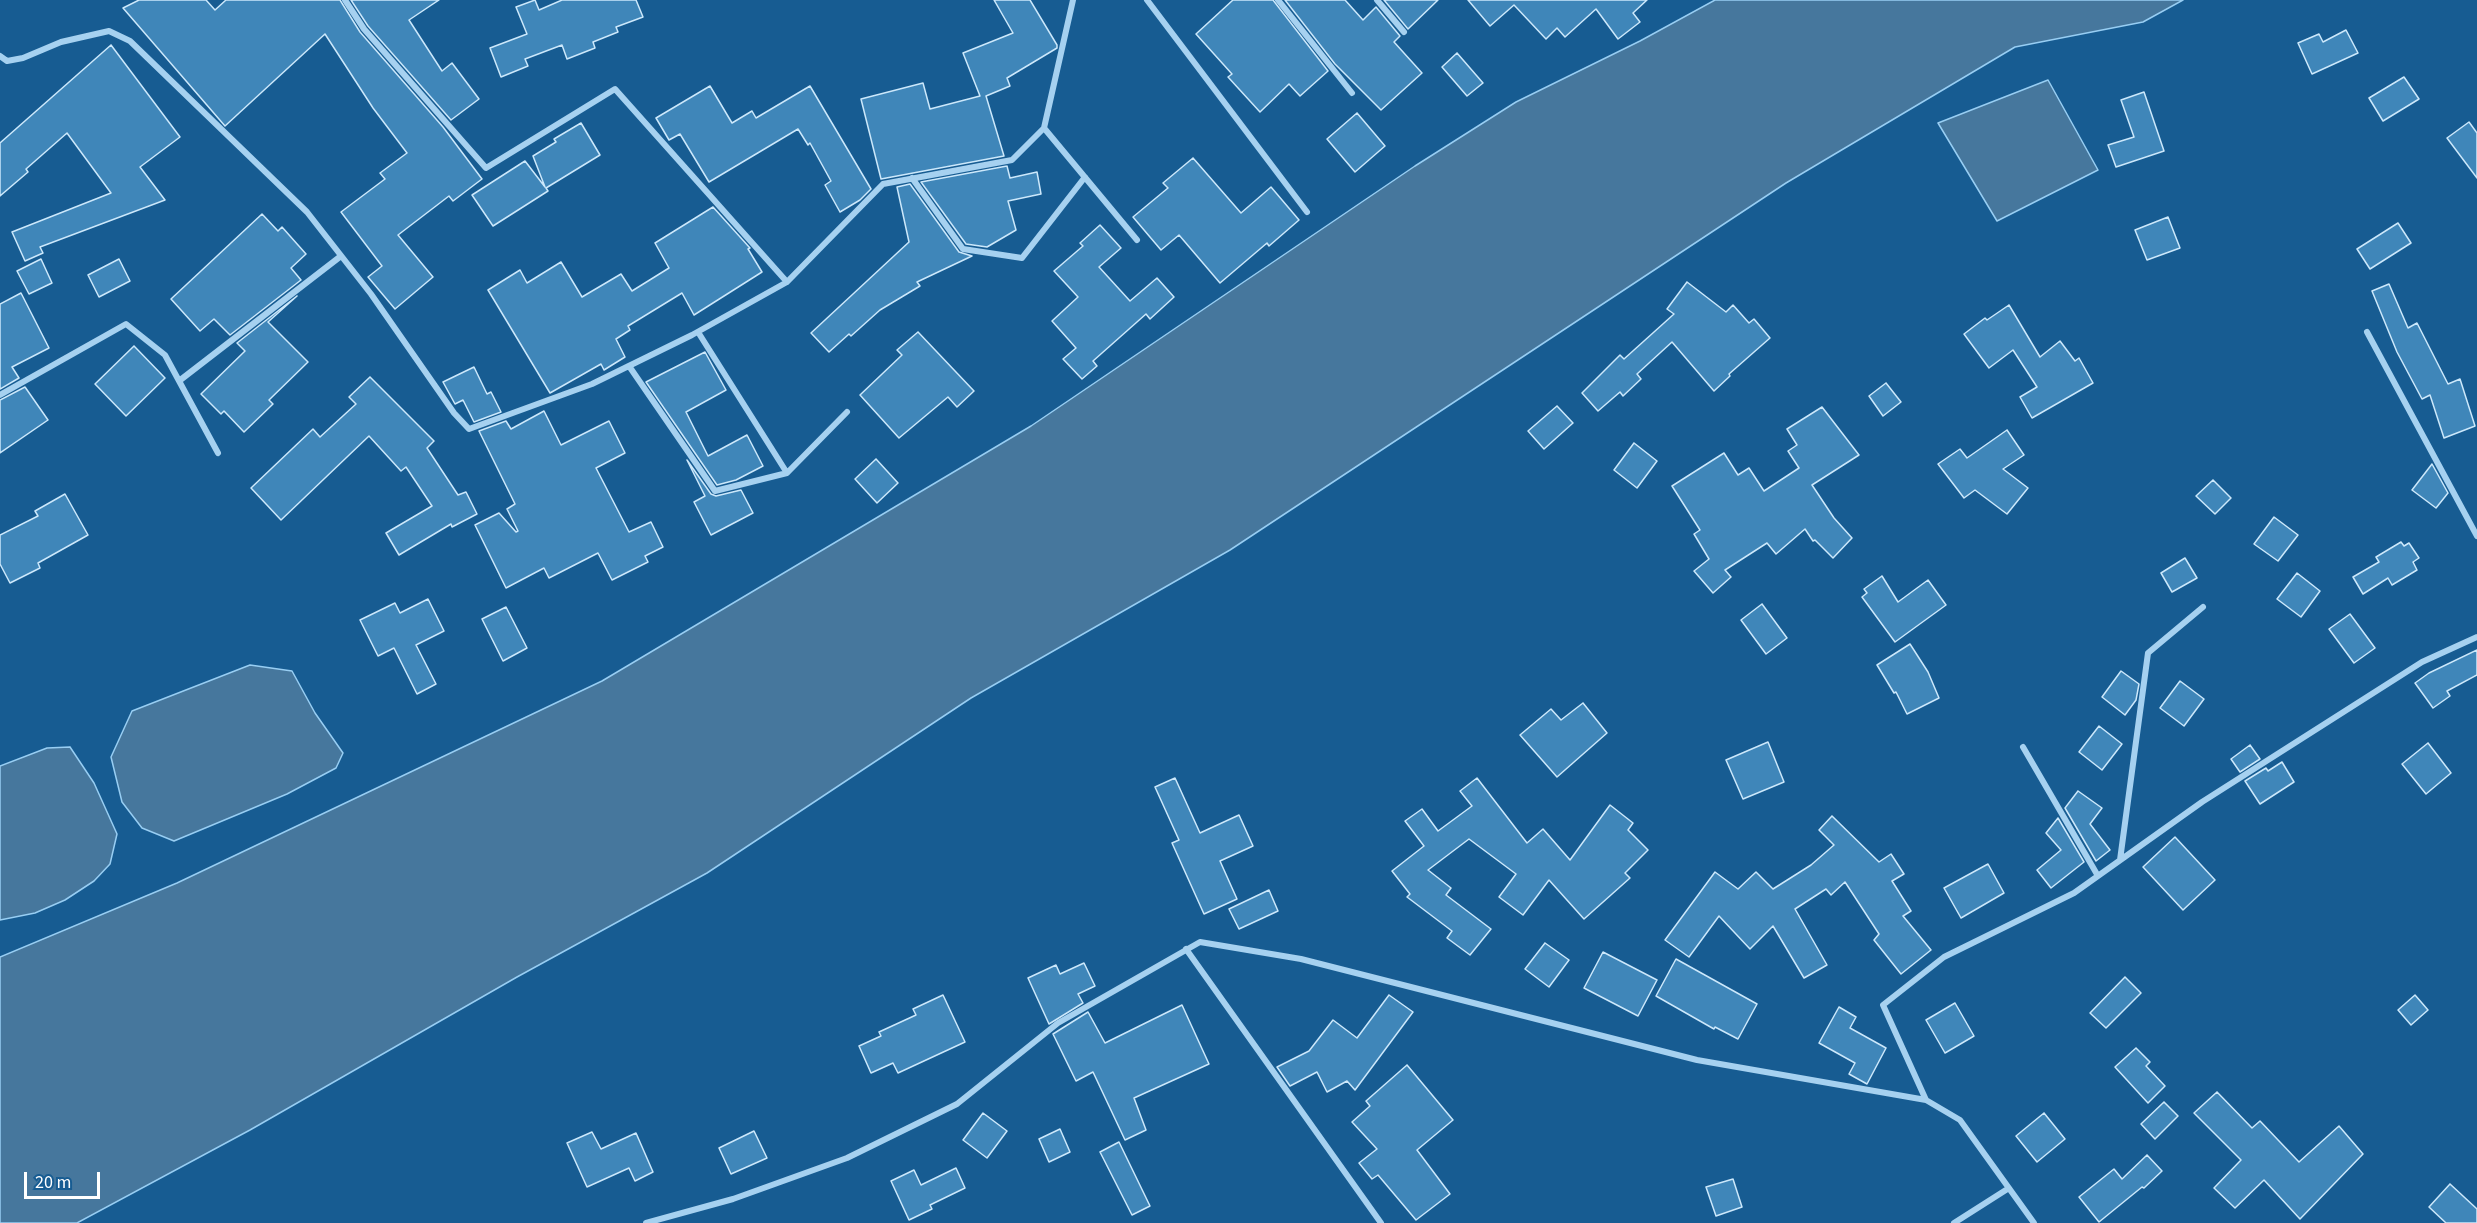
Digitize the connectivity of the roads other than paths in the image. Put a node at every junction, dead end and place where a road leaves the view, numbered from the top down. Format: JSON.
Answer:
{"nodes":[{"id":1,"x":345,"y":0,"type":"edge"},
{"id":2,"x":1072,"y":0,"type":"edge"},
{"id":3,"x":1147,"y":0,"type":"edge"},
{"id":4,"x":1278,"y":0,"type":"edge"},
{"id":5,"x":1377,"y":0,"type":"edge"},
{"id":6,"x":1404,"y":32,"type":"dead end"},
{"id":7,"x":0,"y":56,"type":"edge"},
{"id":8,"x":1352,"y":93,"type":"dead end"},
{"id":9,"x":1044,"y":128,"type":"junction"},
{"id":10,"x":1085,"y":177,"type":"junction"},
{"id":11,"x":912,"y":178,"type":"junction"},
{"id":12,"x":1307,"y":212,"type":"dead end"},
{"id":13,"x":1137,"y":240,"type":"dead end"},
{"id":14,"x":341,"y":256,"type":"junction"},
{"id":15,"x":787,"y":282,"type":"junction"},
{"id":16,"x":698,"y":332,"type":"junction"},
{"id":17,"x":2367,"y":332,"type":"dead end"},
{"id":18,"x":629,"y":366,"type":"junction"},
{"id":19,"x":179,"y":381,"type":"junction"},
{"id":20,"x":0,"y":395,"type":"edge"},
{"id":21,"x":847,"y":412,"type":"dead end"},
{"id":22,"x":218,"y":453,"type":"dead end"},
{"id":23,"x":787,"y":473,"type":"junction"},
{"id":24,"x":2477,"y":536,"type":"edge"},
{"id":25,"x":2203,"y":607,"type":"dead end"},
{"id":26,"x":2477,"y":637,"type":"edge"},
{"id":27,"x":2023,"y":747,"type":"dead end"},
{"id":28,"x":2120,"y":860,"type":"junction"},
{"id":29,"x":2097,"y":876,"type":"junction"},
{"id":30,"x":1186,"y":949,"type":"junction"},
{"id":31,"x":1926,"y":1100,"type":"junction"},
{"id":32,"x":2009,"y":1188,"type":"junction"},
{"id":33,"x":646,"y":1223,"type":"edge"},
{"id":34,"x":1381,"y":1223,"type":"edge"},
{"id":35,"x":1954,"y":1223,"type":"edge"},
{"id":36,"x":2034,"y":1223,"type":"edge"}],
"edges":[{"from":1,"to":15,"type":"street"},
{"from":2,"to":9,"type":"street"},
{"from":3,"to":12,"type":"street"},
{"from":4,"to":8,"type":"street"},
{"from":5,"to":6,"type":"street"},
{"from":7,"to":14,"type":"street"},
{"from":9,"to":10,"type":"street"},
{"from":9,"to":11,"type":"street"},
{"from":10,"to":11,"type":"street"},
{"from":10,"to":13,"type":"street"},
{"from":11,"to":15,"type":"street"},
{"from":14,"to":18,"type":"street"},
{"from":14,"to":19,"type":"street"},
{"from":15,"to":16,"type":"street"},
{"from":16,"to":18,"type":"street"},
{"from":16,"to":23,"type":"street"},
{"from":17,"to":24,"type":"street"},
{"from":18,"to":23,"type":"street"},
{"from":19,"to":20,"type":"street"},
{"from":19,"to":22,"type":"street"},
{"from":21,"to":23,"type":"street"},
{"from":25,"to":28,"type":"street"},
{"from":26,"to":28,"type":"street"},
{"from":27,"to":29,"type":"street"},
{"from":28,"to":29,"type":"street"},
{"from":29,"to":31,"type":"street"},
{"from":30,"to":31,"type":"street"},
{"from":30,"to":33,"type":"street"},
{"from":30,"to":34,"type":"street"},
{"from":31,"to":32,"type":"street"},
{"from":32,"to":35,"type":"street"},
{"from":32,"to":36,"type":"street"}]}
